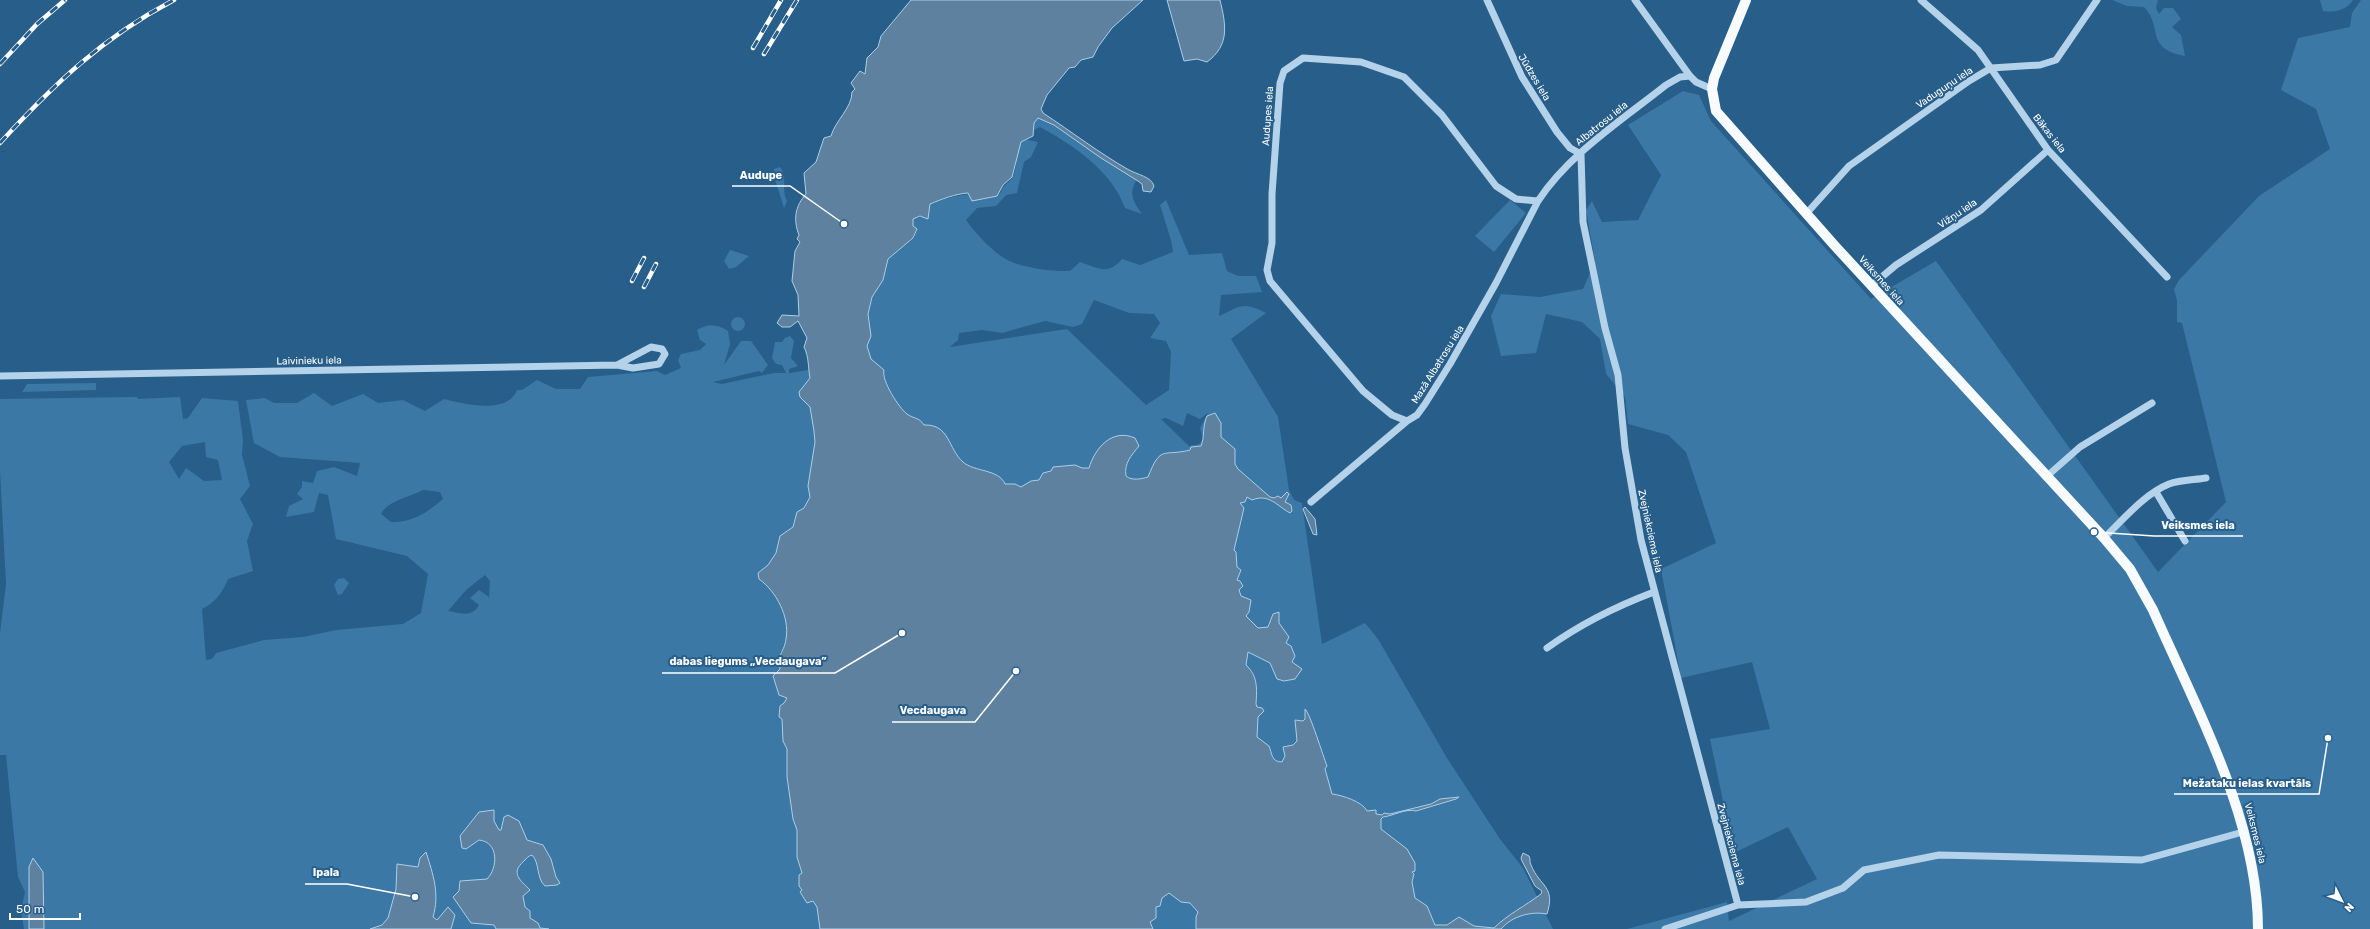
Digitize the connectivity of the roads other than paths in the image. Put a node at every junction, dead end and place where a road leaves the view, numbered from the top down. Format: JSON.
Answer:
{"nodes":[{"id":1,"x":1487,"y":0,"type":"edge"},
{"id":2,"x":1635,"y":0,"type":"edge"},
{"id":3,"x":1746,"y":0,"type":"edge"},
{"id":4,"x":1921,"y":0,"type":"edge"},
{"id":5,"x":2097,"y":0,"type":"edge"},
{"id":6,"x":1991,"y":68,"type":"junction"},
{"id":7,"x":1690,"y":76,"type":"junction"},
{"id":8,"x":1712,"y":89,"type":"junction"},
{"id":9,"x":2048,"y":150,"type":"junction"},
{"id":10,"x":1581,"y":154,"type":"junction"},
{"id":11,"x":1538,"y":201,"type":"junction"},
{"id":12,"x":1806,"y":214,"type":"junction"},
{"id":13,"x":2167,"y":277,"type":"dead end"},
{"id":14,"x":1871,"y":286,"type":"junction"},
{"id":15,"x":617,"y":365,"type":"junction"},
{"id":16,"x":0,"y":376,"type":"edge"},
{"id":17,"x":2152,"y":403,"type":"dead end"},
{"id":18,"x":1406,"y":421,"type":"junction"},
{"id":19,"x":2046,"y":477,"type":"junction"},
{"id":20,"x":2206,"y":478,"type":"dead end"},
{"id":21,"x":2156,"y":492,"type":"junction"},
{"id":22,"x":1311,"y":502,"type":"dead end"},
{"id":23,"x":2104,"y":538,"type":"junction"},
{"id":24,"x":2185,"y":540,"type":"dead end"},
{"id":25,"x":1654,"y":592,"type":"junction"},
{"id":26,"x":1547,"y":648,"type":"dead end"},
{"id":27,"x":2243,"y":832,"type":"junction"},
{"id":28,"x":1738,"y":905,"type":"junction"},
{"id":29,"x":1665,"y":929,"type":"edge"},
{"id":30,"x":2258,"y":929,"type":"edge"}],
"edges":[{"from":1,"to":10,"type":"street","name":"Jūdzes iela"},
{"from":2,"to":7,"type":"street"},
{"from":3,"to":8,"type":"main road"},
{"from":4,"to":6,"type":"street","name":"Bākas iela"},
{"from":5,"to":6,"type":"street","name":"Vaduguņu iela"},
{"from":6,"to":9,"type":"street","name":"Bākas iela"},
{"from":6,"to":12,"type":"street","name":"Vaduguņu iela"},
{"from":7,"to":8,"type":"street"},
{"from":7,"to":10,"type":"street","name":"Albatrosu iela"},
{"from":8,"to":12,"type":"main road","name":"Veiksmes iela"},
{"from":9,"to":13,"type":"street","name":"Bākas iela"},
{"from":9,"to":14,"type":"street","name":"Vižņu iela"},
{"from":10,"to":11,"type":"street","name":"Albatrosu iela"},
{"from":10,"to":25,"type":"street","name":"Zvejniekciema iela"},
{"from":11,"to":18,"type":"street","name":"Mazā Albatrosu iela"},
{"from":11,"to":18,"type":"street","name":"Audupes iela"},
{"from":12,"to":14,"type":"main road","name":"Veiksmes iela"},
{"from":14,"to":19,"type":"main road","name":"Veiksmes iela"},
{"from":15,"to":15,"type":"street","name":"Laivinieku iela"},
{"from":15,"to":16,"type":"street","name":"Laivinieku iela"},
{"from":17,"to":19,"type":"street"},
{"from":18,"to":22,"type":"street","name":"Mazā Albatrosu iela"},
{"from":19,"to":23,"type":"main road","name":"Veiksmes iela"},
{"from":20,"to":21,"type":"street"},
{"from":21,"to":23,"type":"street"},
{"from":21,"to":24,"type":"street"},
{"from":23,"to":27,"type":"main road","name":"Veiksmes iela"},
{"from":25,"to":26,"type":"street"},
{"from":25,"to":28,"type":"street","name":"Zvejniekciema iela"},
{"from":27,"to":28,"type":"street"},
{"from":27,"to":30,"type":"main road","name":"Veiksmes iela"},
{"from":28,"to":29,"type":"street"}]}
